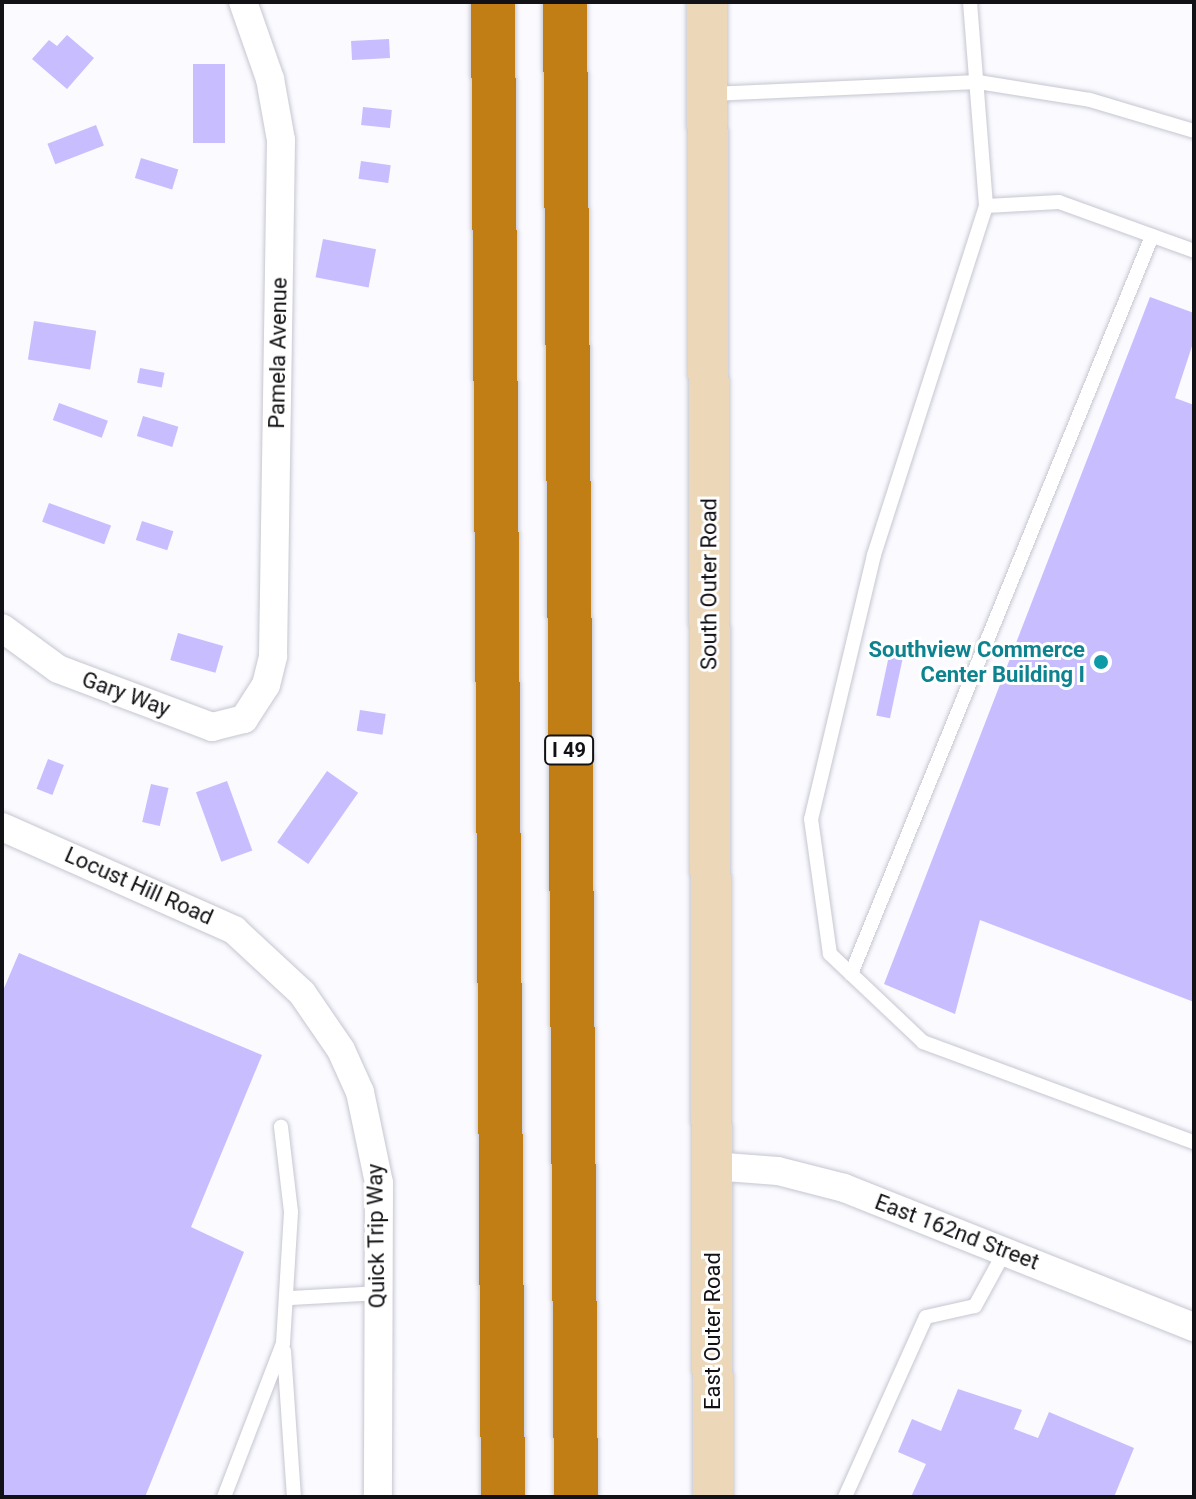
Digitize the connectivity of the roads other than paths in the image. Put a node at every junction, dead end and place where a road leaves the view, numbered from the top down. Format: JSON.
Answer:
{"nodes":[{"id":1,"x":243,"y":2,"type":"edge"},
{"id":2,"x":493,"y":2,"type":"edge"},
{"id":3,"x":565,"y":2,"type":"edge"},
{"id":4,"x":707,"y":2,"type":"edge"},
{"id":5,"x":970,"y":2,"type":"edge"},
{"id":6,"x":978,"y":82,"type":"junction"},
{"id":7,"x":707,"y":94,"type":"junction"},
{"id":8,"x":1194,"y":131,"type":"edge"},
{"id":9,"x":986,"y":206,"type":"junction"},
{"id":10,"x":1152,"y":236,"type":"junction"},
{"id":11,"x":1194,"y":251,"type":"edge"},
{"id":12,"x":2,"y":628,"type":"edge"},
{"id":13,"x":256,"y":706,"type":"joint"},
{"id":14,"x":2,"y":827,"type":"edge"},
{"id":15,"x":851,"y":974,"type":"junction"},
{"id":16,"x":302,"y":993,"type":"joint"},
{"id":17,"x":281,"y":1127,"type":"dead end"},
{"id":18,"x":1194,"y":1142,"type":"edge"},
{"id":19,"x":712,"y":1166,"type":"junction"},
{"id":20,"x":1005,"y":1251,"type":"junction"},
{"id":21,"x":378,"y":1293,"type":"junction"},
{"id":22,"x":289,"y":1298,"type":"junction"},
{"id":23,"x":1194,"y":1327,"type":"edge"},
{"id":24,"x":283,"y":1343,"type":"junction"},
{"id":25,"x":224,"y":1497,"type":"edge"},
{"id":26,"x":294,"y":1497,"type":"edge"},
{"id":27,"x":378,"y":1497,"type":"edge"},
{"id":28,"x":503,"y":1497,"type":"edge"},
{"id":29,"x":576,"y":1497,"type":"edge"},
{"id":30,"x":713,"y":1497,"type":"edge"},
{"id":31,"x":845,"y":1497,"type":"edge"}],
"edges":[{"from":1,"to":13,"type":"street","name":"Pamela Avenue"},
{"from":2,"to":28,"type":"highway"},
{"from":3,"to":29,"type":"highway","number":"I 49"},
{"from":4,"to":7,"type":"street","name":"South Outer Road"},
{"from":5,"to":6,"type":"lane"},
{"from":6,"to":7,"type":"lane"},
{"from":6,"to":8,"type":"lane"},
{"from":6,"to":9,"type":"lane"},
{"from":7,"to":19,"type":"street","name":"South Outer Road"},
{"from":9,"to":10,"type":"lane"},
{"from":9,"to":15,"type":"lane"},
{"from":10,"to":11,"type":"lane"},
{"from":10,"to":15,"type":"lane"},
{"from":12,"to":13,"type":"street","name":"Gary Way"},
{"from":14,"to":16,"type":"street","name":"Locust Hill Road"},
{"from":15,"to":18,"type":"lane"},
{"from":16,"to":21,"type":"street","name":"Quick Trip Way"},
{"from":17,"to":22,"type":"lane"},
{"from":19,"to":20,"type":"street","name":"East 162nd Street"},
{"from":19,"to":30,"type":"street","name":"East Outer Road"},
{"from":20,"to":23,"type":"street","name":"East 162nd Street"},
{"from":20,"to":31,"type":"lane"},
{"from":21,"to":22,"type":"lane"},
{"from":21,"to":27,"type":"street","name":"Quick Trip Way"},
{"from":22,"to":24,"type":"lane"},
{"from":24,"to":25,"type":"lane"},
{"from":24,"to":26,"type":"lane"}]}
